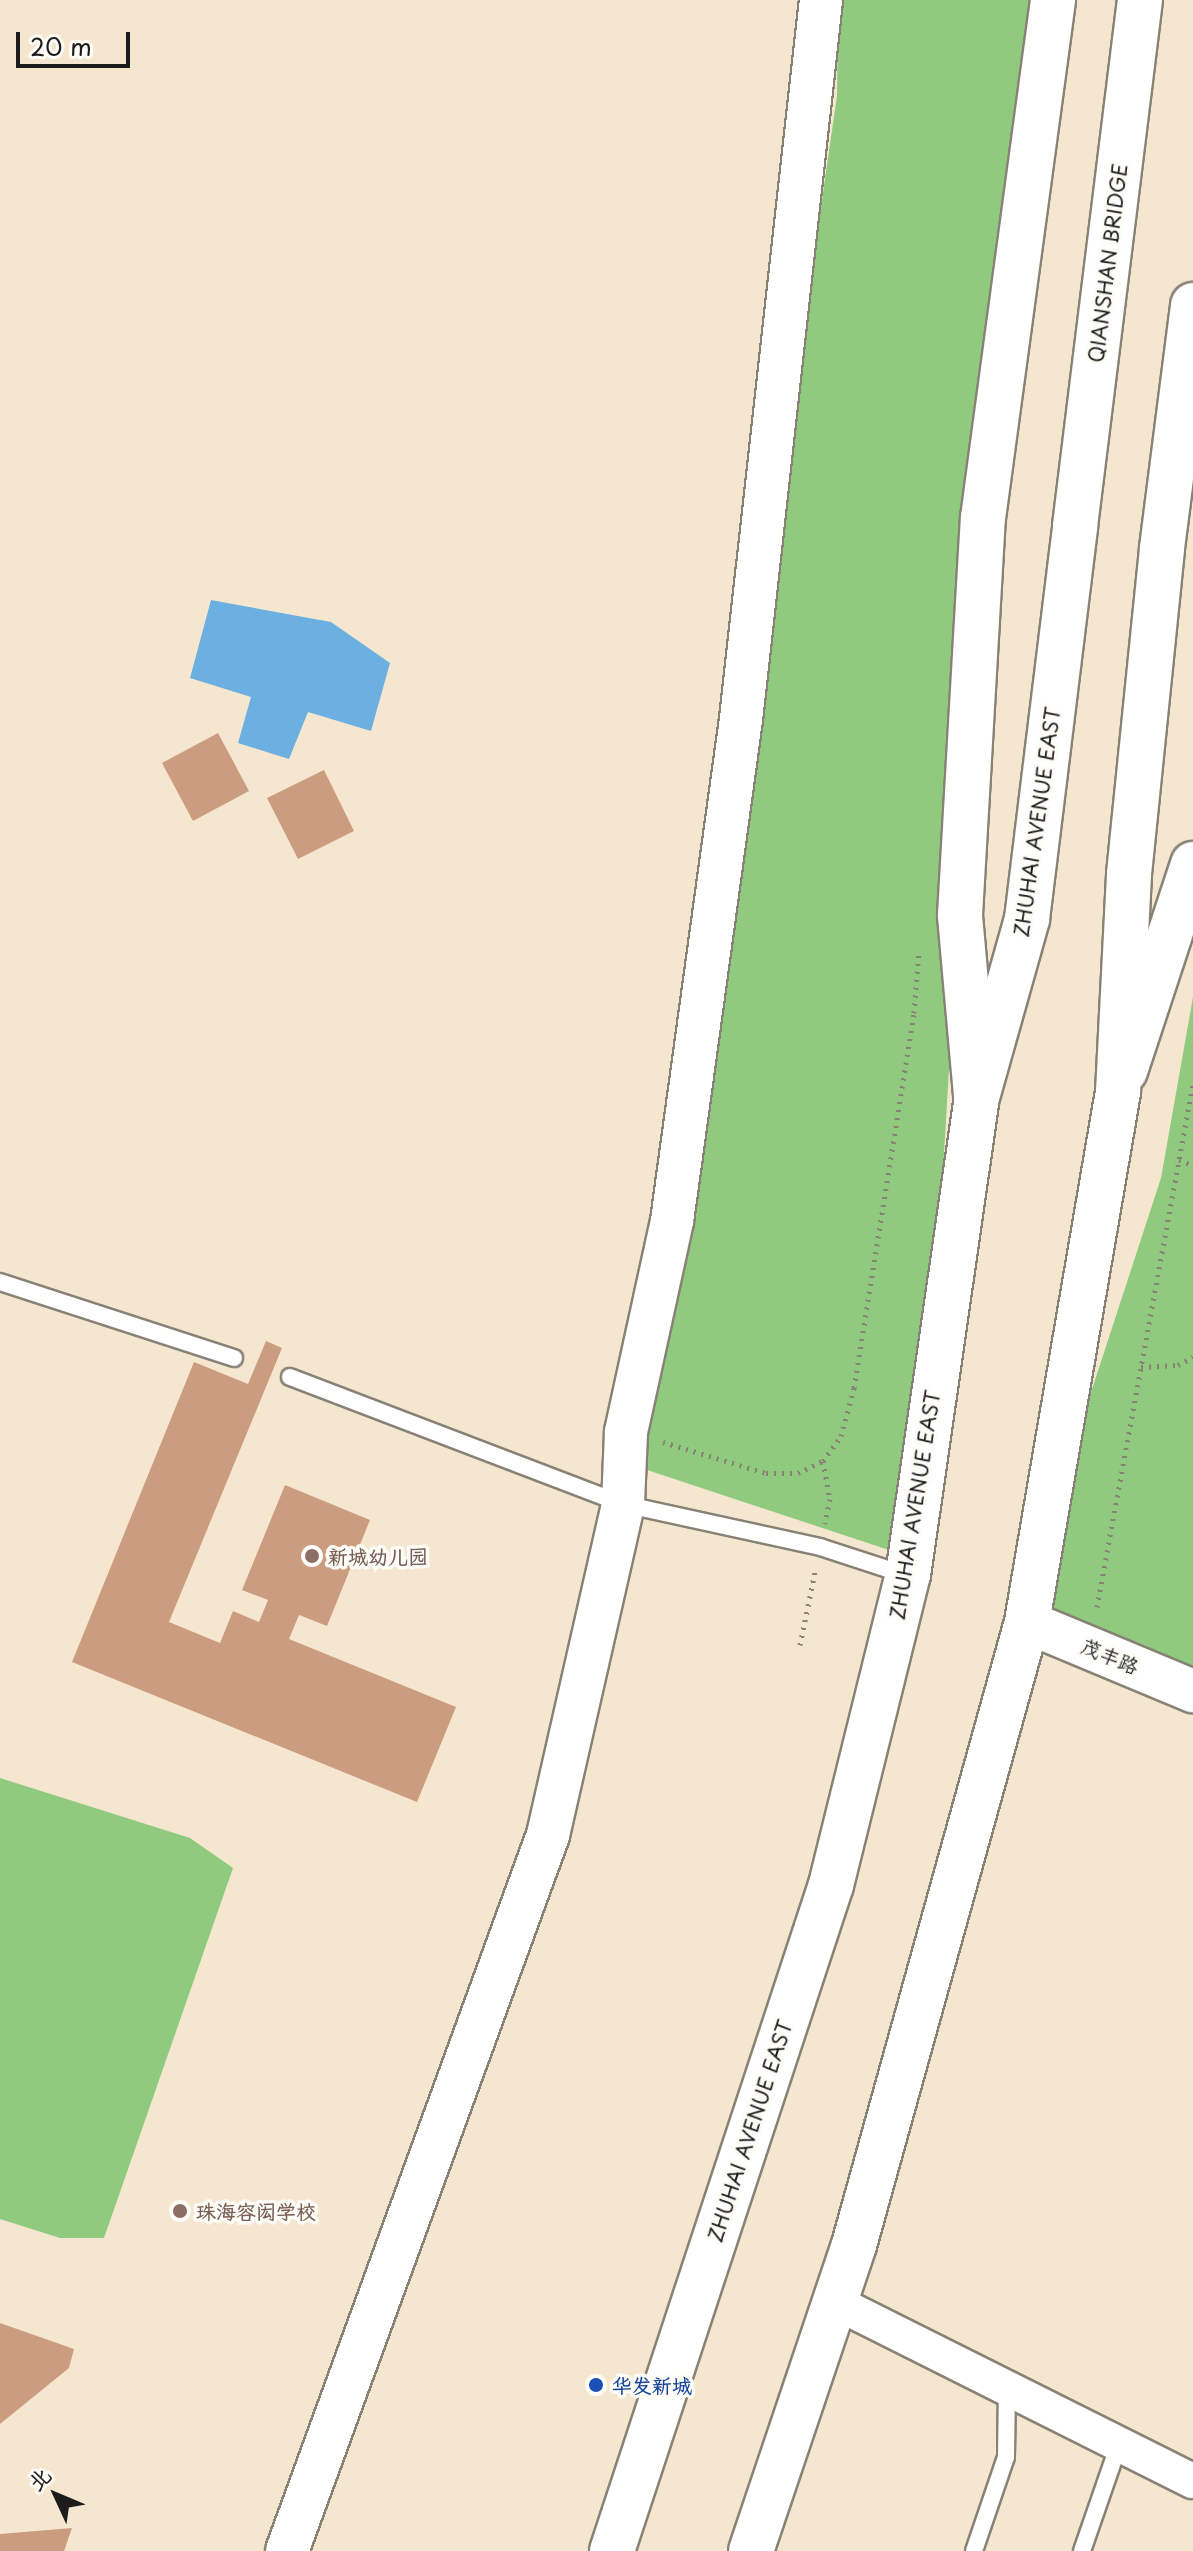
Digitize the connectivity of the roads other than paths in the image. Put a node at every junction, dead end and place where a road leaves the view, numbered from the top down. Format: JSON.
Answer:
{"nodes":[{"id":1,"x":821,"y":0,"type":"edge"},
{"id":2,"x":1053,"y":0,"type":"edge"},
{"id":3,"x":1140,"y":0,"type":"edge"},
{"id":4,"x":1193,"y":305,"type":"edge"},
{"id":5,"x":1075,"y":526,"type":"joint"},
{"id":6,"x":1193,"y":864,"type":"edge"},
{"id":7,"x":1118,"y":1092,"type":"junction"},
{"id":8,"x":977,"y":1097,"type":"junction"},
{"id":9,"x":0,"y":1282,"type":"edge"},
{"id":10,"x":234,"y":1358,"type":"dead end"},
{"id":11,"x":290,"y":1377,"type":"dead end"},
{"id":12,"x":623,"y":1504,"type":"junction"},
{"id":13,"x":908,"y":1575,"type":"junction"},
{"id":14,"x":1027,"y":1622,"type":"junction"},
{"id":15,"x":1193,"y":1691,"type":"edge"},
{"id":16,"x":835,"y":2302,"type":"junction"},
{"id":17,"x":1007,"y":2388,"type":"junction"},
{"id":18,"x":1119,"y":2444,"type":"junction"},
{"id":19,"x":1193,"y":2481,"type":"edge"},
{"id":20,"x":287,"y":2551,"type":"edge"},
{"id":21,"x":612,"y":2551,"type":"edge"},
{"id":22,"x":751,"y":2551,"type":"edge"},
{"id":23,"x":974,"y":2551,"type":"edge"},
{"id":24,"x":1082,"y":2551,"type":"edge"}],
"edges":[{"from":1,"to":12,"type":"street"},
{"from":2,"to":8,"type":"main road"},
{"from":3,"to":5,"type":"main road","name":"QIANSHAN BRIDGE"},
{"from":4,"to":7,"type":"main road"},
{"from":5,"to":8,"type":"main road","name":"ZHUHAI AVENUE EAST"},
{"from":6,"to":7,"type":"main road"},
{"from":7,"to":14,"type":"main road"},
{"from":8,"to":13,"type":"main road","name":"ZHUHAI AVENUE EAST"},
{"from":9,"to":10,"type":"lane"},
{"from":11,"to":12,"type":"lane"},
{"from":12,"to":13,"type":"lane"},
{"from":12,"to":20,"type":"street"},
{"from":13,"to":21,"type":"main road","name":"ZHUHAI AVENUE EAST"},
{"from":14,"to":15,"type":"street","name":"茂丰路"},
{"from":14,"to":16,"type":"main road"},
{"from":16,"to":17,"type":"street"},
{"from":16,"to":22,"type":"main road"},
{"from":17,"to":18,"type":"street"},
{"from":17,"to":23,"type":"lane"},
{"from":18,"to":19,"type":"street"},
{"from":18,"to":24,"type":"lane"}]}
